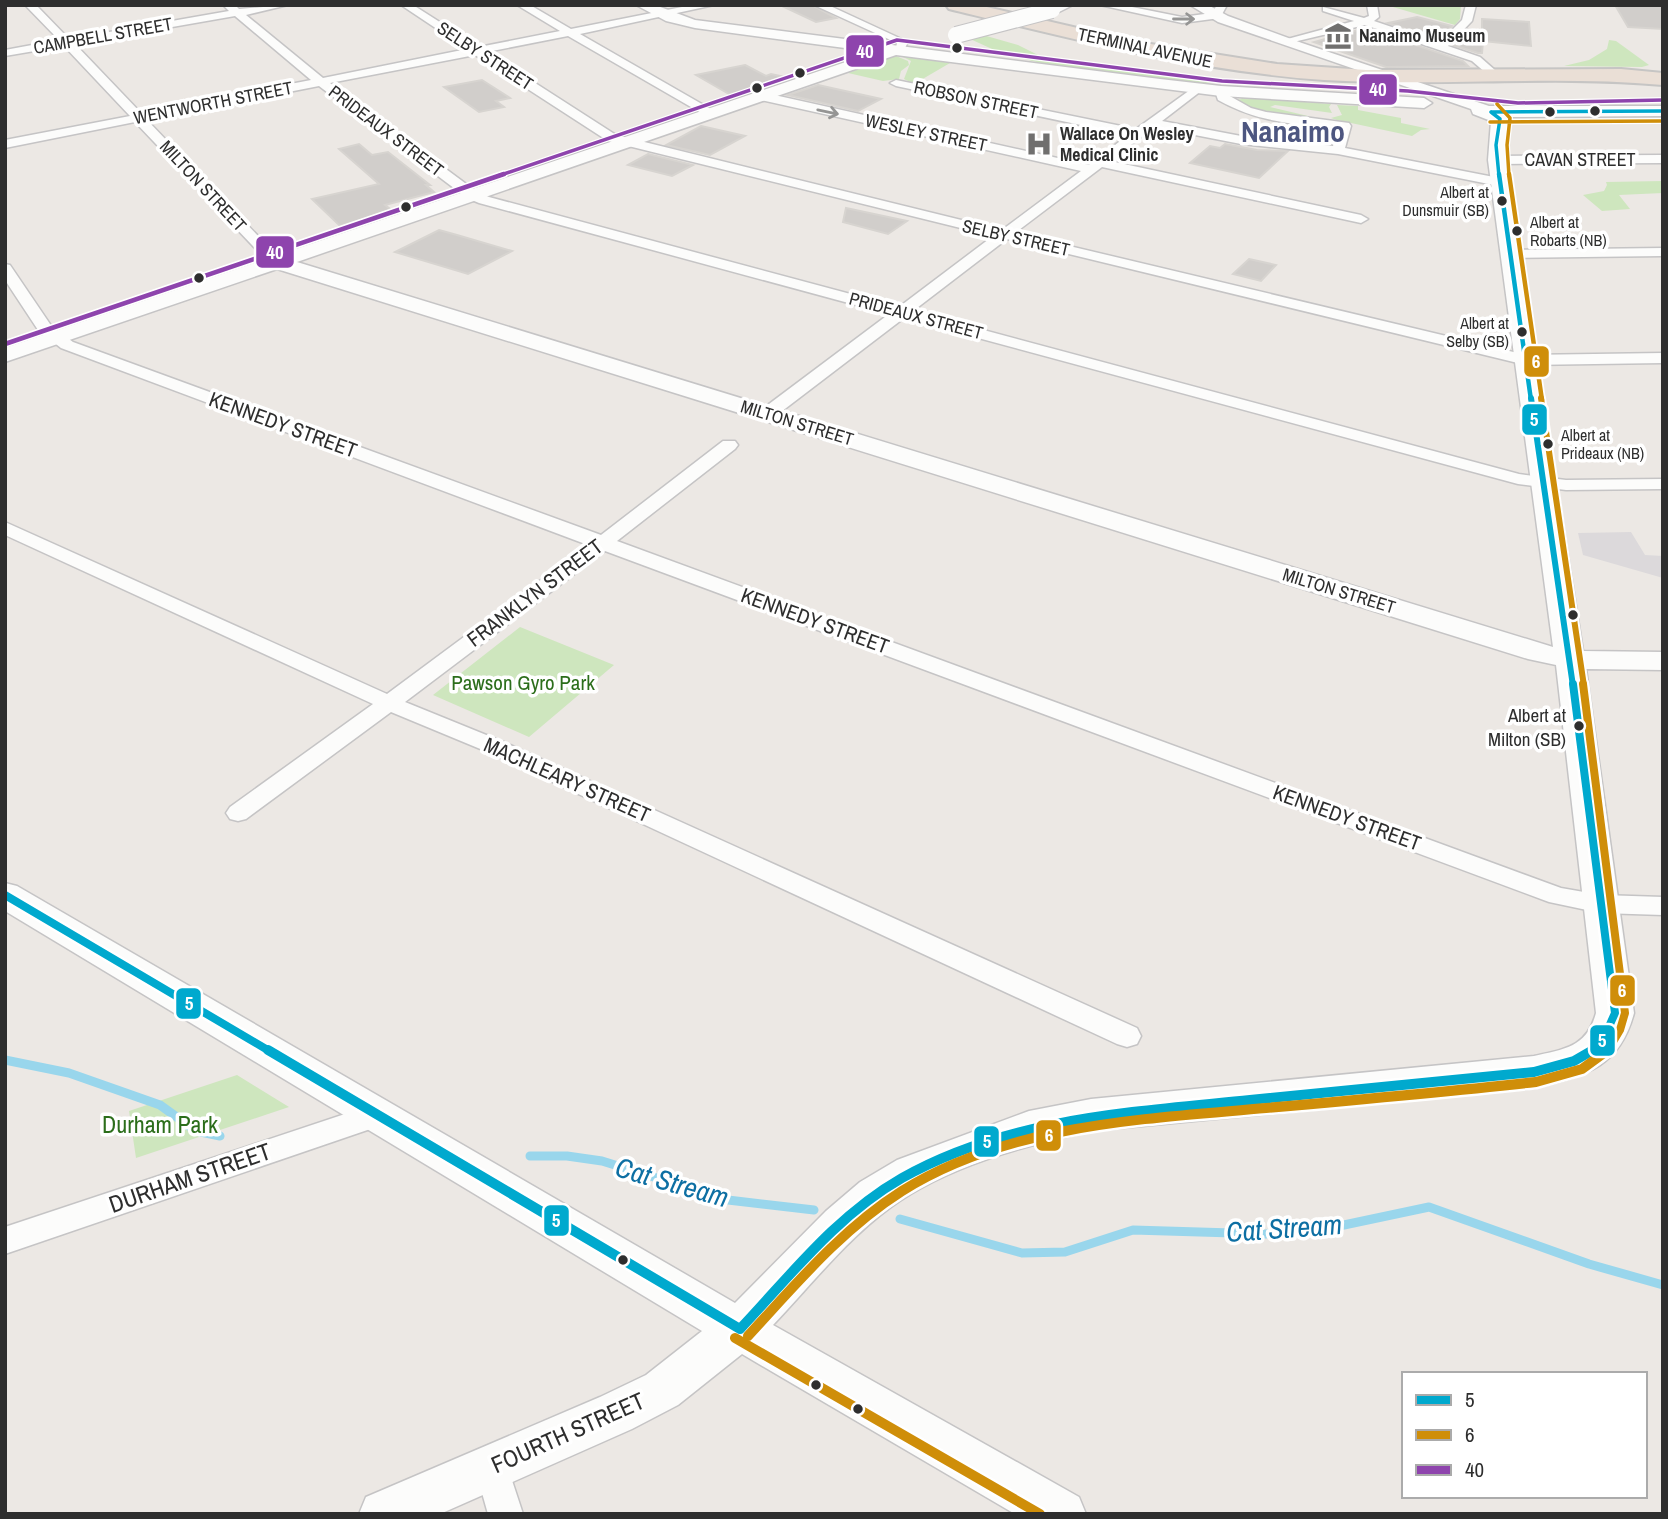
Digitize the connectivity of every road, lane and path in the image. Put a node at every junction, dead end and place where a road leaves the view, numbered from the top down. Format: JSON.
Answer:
{"nodes":[{"id":1,"x":30,"y":5,"type":"edge"},
{"id":2,"x":283,"y":5,"type":"edge"},
{"id":3,"x":406,"y":5,"type":"edge"},
{"id":4,"x":522,"y":5,"type":"edge"},
{"id":5,"x":643,"y":5,"type":"edge"},
{"id":6,"x":709,"y":5,"type":"edge"},
{"id":7,"x":819,"y":5,"type":"edge"},
{"id":8,"x":954,"y":5,"type":"edge"},
{"id":9,"x":1104,"y":5,"type":"edge"},
{"id":10,"x":1197,"y":5,"type":"edge"},
{"id":11,"x":1371,"y":5,"type":"edge"},
{"id":12,"x":1471,"y":5,"type":"edge"},
{"id":13,"x":1059,"y":8,"type":"edge"},
{"id":14,"x":233,"y":9,"type":"edge"},
{"id":15,"x":1327,"y":9,"type":"dead end"},
{"id":16,"x":1219,"y":10,"type":"edge"},
{"id":17,"x":663,"y":15,"type":"junction"},
{"id":18,"x":1365,"y":22,"type":"junction"},
{"id":19,"x":571,"y":33,"type":"junction"},
{"id":20,"x":1285,"y":41,"type":"junction"},
{"id":21,"x":68,"y":42,"type":"junction"},
{"id":22,"x":1441,"y":47,"type":"junction"},
{"id":23,"x":899,"y":50,"type":"junction"},
{"id":24,"x":479,"y":51,"type":"junction"},
{"id":25,"x":5,"y":53,"type":"edge"},
{"id":26,"x":1490,"y":71,"type":"junction"},
{"id":27,"x":1663,"y":72,"type":"edge"},
{"id":28,"x":1380,"y":75,"type":"junction"},
{"id":29,"x":1663,"y":79,"type":"edge"},
{"id":30,"x":321,"y":82,"type":"junction"},
{"id":31,"x":896,"y":83,"type":"dead end"},
{"id":32,"x":1198,"y":89,"type":"junction"},
{"id":33,"x":1221,"y":91,"type":"junction"},
{"id":34,"x":761,"y":96,"type":"junction"},
{"id":35,"x":1439,"y":100,"type":"junction"},
{"id":36,"x":1663,"y":111,"type":"edge"},
{"id":37,"x":1491,"y":112,"type":"junction"},
{"id":38,"x":710,"y":114,"type":"junction"},
{"id":39,"x":140,"y":117,"type":"junction"},
{"id":40,"x":1152,"y":123,"type":"junction"},
{"id":41,"x":1138,"y":133,"type":"junction"},
{"id":42,"x":625,"y":143,"type":"junction"},
{"id":43,"x":5,"y":144,"type":"edge"},
{"id":44,"x":1338,"y":150,"type":"junction"},
{"id":45,"x":1663,"y":159,"type":"edge"},
{"id":46,"x":1095,"y":166,"type":"junction"},
{"id":47,"x":1498,"y":171,"type":"junction"},
{"id":48,"x":472,"y":195,"type":"junction"},
{"id":49,"x":1361,"y":219,"type":"dead end"},
{"id":50,"x":1004,"y":235,"type":"junction"},
{"id":51,"x":1663,"y":252,"type":"edge"},
{"id":52,"x":1509,"y":254,"type":"junction"},
{"id":53,"x":276,"y":262,"type":"junction"},
{"id":54,"x":5,"y":268,"type":"edge"},
{"id":55,"x":901,"y":312,"type":"junction"},
{"id":56,"x":55,"y":338,"type":"junction"},
{"id":57,"x":5,"y":355,"type":"edge"},
{"id":58,"x":1663,"y":358,"type":"edge"},
{"id":59,"x":1526,"y":360,"type":"junction"},
{"id":60,"x":767,"y":414,"type":"junction"},
{"id":61,"x":729,"y":445,"type":"dead end"},
{"id":62,"x":1544,"y":483,"type":"junction"},
{"id":63,"x":1663,"y":484,"type":"edge"},
{"id":64,"x":5,"y":528,"type":"edge"},
{"id":65,"x":602,"y":542,"type":"junction"},
{"id":66,"x":1568,"y":658,"type":"junction"},
{"id":67,"x":1663,"y":661,"type":"edge"},
{"id":68,"x":388,"y":703,"type":"junction"},
{"id":69,"x":239,"y":813,"type":"dead end"},
{"id":70,"x":5,"y":895,"type":"edge"},
{"id":71,"x":1601,"y":904,"type":"junction"},
{"id":72,"x":1663,"y":906,"type":"edge"},
{"id":73,"x":1127,"y":1036,"type":"dead end"},
{"id":74,"x":375,"y":1116,"type":"junction"},
{"id":75,"x":5,"y":1241,"type":"edge"},
{"id":76,"x":740,"y":1329,"type":"junction"},
{"id":77,"x":492,"y":1468,"type":"junction"},
{"id":78,"x":383,"y":1514,"type":"edge"},
{"id":79,"x":506,"y":1514,"type":"edge"},
{"id":80,"x":1062,"y":1514,"type":"edge"}],
"edges":[{"from":1,"to":21,"type":"street","name":"MILTON STREET"},
{"from":2,"to":14,"type":"street","name":"CAMPBELL STREET"},
{"from":3,"to":24,"type":"street","name":"SELBY STREET"},
{"from":4,"to":19,"type":"street"},
{"from":5,"to":17,"type":"street"},
{"from":6,"to":17,"type":"street","name":"WENTWORTH STREET"},
{"from":7,"to":23,"type":"street"},
{"from":8,"to":28,"type":"highway","name":"TERMINAL AVENUE"},
{"from":9,"to":16,"type":"street","one_way":true},
{"from":10,"to":16,"type":"street"},
{"from":11,"to":18,"type":"street"},
{"from":12,"to":22,"type":"street"},
{"from":13,"to":23,"type":"street","bridge":true},
{"from":14,"to":21,"type":"street","name":"CAMPBELL STREET"},
{"from":14,"to":30,"type":"street","name":"PRIDEAUX STREET"},
{"from":15,"to":18,"type":"street"},
{"from":16,"to":20,"type":"street"},
{"from":17,"to":19,"type":"street","name":"WENTWORTH STREET"},
{"from":17,"to":23,"type":"street"},
{"from":18,"to":20,"type":"street"},
{"from":18,"to":22,"type":"street"},
{"from":19,"to":24,"type":"street","name":"WENTWORTH STREET"},
{"from":19,"to":38,"type":"street"},
{"from":20,"to":28,"type":"street"},
{"from":21,"to":25,"type":"street","name":"CAMPBELL STREET"},
{"from":21,"to":39,"type":"street","name":"MILTON STREET"},
{"from":22,"to":26,"type":"street"},
{"from":23,"to":32,"type":"street"},
{"from":23,"to":34,"type":"street"},
{"from":24,"to":30,"type":"street","name":"WENTWORTH STREET"},
{"from":24,"to":42,"type":"street","name":"SELBY STREET"},
{"from":26,"to":27,"type":"highway","name":"TERMINAL AVENUE"},
{"from":26,"to":28,"type":"highway","name":"TERMINAL AVENUE"},
{"from":28,"to":29,"type":"highway","name":"TERMINAL AVENUE"},
{"from":28,"to":35,"type":"street"},
{"from":30,"to":39,"type":"street","name":"WENTWORTH STREET"},
{"from":30,"to":48,"type":"street","name":"PRIDEAUX STREET"},
{"from":31,"to":41,"type":"street","name":"ROBSON STREET"},
{"from":32,"to":33,"type":"street"},
{"from":32,"to":40,"type":"street"},
{"from":33,"to":35,"type":"street"},
{"from":33,"to":44,"type":"street"},
{"from":34,"to":38,"type":"street"},
{"from":34,"to":46,"type":"street","name":"WESLEY STREET","one_way":true},
{"from":35,"to":37,"type":"street"},
{"from":36,"to":37,"type":"street"},
{"from":37,"to":47,"type":"street","name":"FOURTH STREET"},
{"from":38,"to":42,"type":"street"},
{"from":39,"to":43,"type":"street","name":"WENTWORTH STREET"},
{"from":39,"to":53,"type":"street","name":"MILTON STREET"},
{"from":40,"to":41,"type":"street"},
{"from":40,"to":44,"type":"street","name":"CAVAN STREET"},
{"from":41,"to":46,"type":"street"},
{"from":42,"to":48,"type":"street"},
{"from":42,"to":50,"type":"street","name":"SELBY STREET"},
{"from":44,"to":47,"type":"street","name":"CAVAN STREET"},
{"from":45,"to":47,"type":"street","name":"CAVAN STREET"},
{"from":46,"to":49,"type":"street","name":"WESLEY STREET"},
{"from":46,"to":50,"type":"street"},
{"from":47,"to":52,"type":"street","name":"FOURTH STREET"},
{"from":48,"to":53,"type":"street"},
{"from":48,"to":55,"type":"street","name":"PRIDEAUX STREET"},
{"from":50,"to":55,"type":"street"},
{"from":50,"to":59,"type":"street","name":"SELBY STREET"},
{"from":51,"to":52,"type":"street"},
{"from":52,"to":59,"type":"street","name":"FOURTH STREET"},
{"from":53,"to":56,"type":"street"},
{"from":53,"to":60,"type":"street","name":"MILTON STREET"},
{"from":54,"to":56,"type":"street","name":"KENNEDY STREET"},
{"from":55,"to":60,"type":"street"},
{"from":55,"to":62,"type":"street","name":"PRIDEAUX STREET"},
{"from":56,"to":57,"type":"street"},
{"from":56,"to":65,"type":"street","name":"KENNEDY STREET"},
{"from":58,"to":59,"type":"street","name":"SELBY STREET"},
{"from":59,"to":62,"type":"street","name":"FOURTH STREET"},
{"from":60,"to":66,"type":"street","name":"MILTON STREET"},
{"from":61,"to":65,"type":"street","name":"FRANKLYN STREET"},
{"from":62,"to":63,"type":"street","name":"PRIDEAUX STREET"},
{"from":62,"to":66,"type":"street","name":"FOURTH STREET"},
{"from":64,"to":68,"type":"street","name":"MACHLEARY STREET"},
{"from":65,"to":68,"type":"street","name":"FRANKLYN STREET"},
{"from":65,"to":71,"type":"street","name":"KENNEDY STREET"},
{"from":66,"to":67,"type":"street","name":"MILTON STREET"},
{"from":66,"to":71,"type":"street","name":"FOURTH STREET"},
{"from":68,"to":69,"type":"street","name":"FRANKLYN STREET"},
{"from":68,"to":73,"type":"street","name":"MACHLEARY STREET"},
{"from":70,"to":74,"type":"street"},
{"from":71,"to":72,"type":"street","name":"KENNEDY STREET"},
{"from":71,"to":76,"type":"street","name":"FOURTH STREET"},
{"from":74,"to":75,"type":"street","name":"DURHAM STREET"},
{"from":74,"to":76,"type":"street"},
{"from":76,"to":77,"type":"street","name":"FOURTH STREET"},
{"from":76,"to":80,"type":"street"},
{"from":77,"to":78,"type":"street","name":"FOURTH STREET"},
{"from":77,"to":79,"type":"street"}]}
